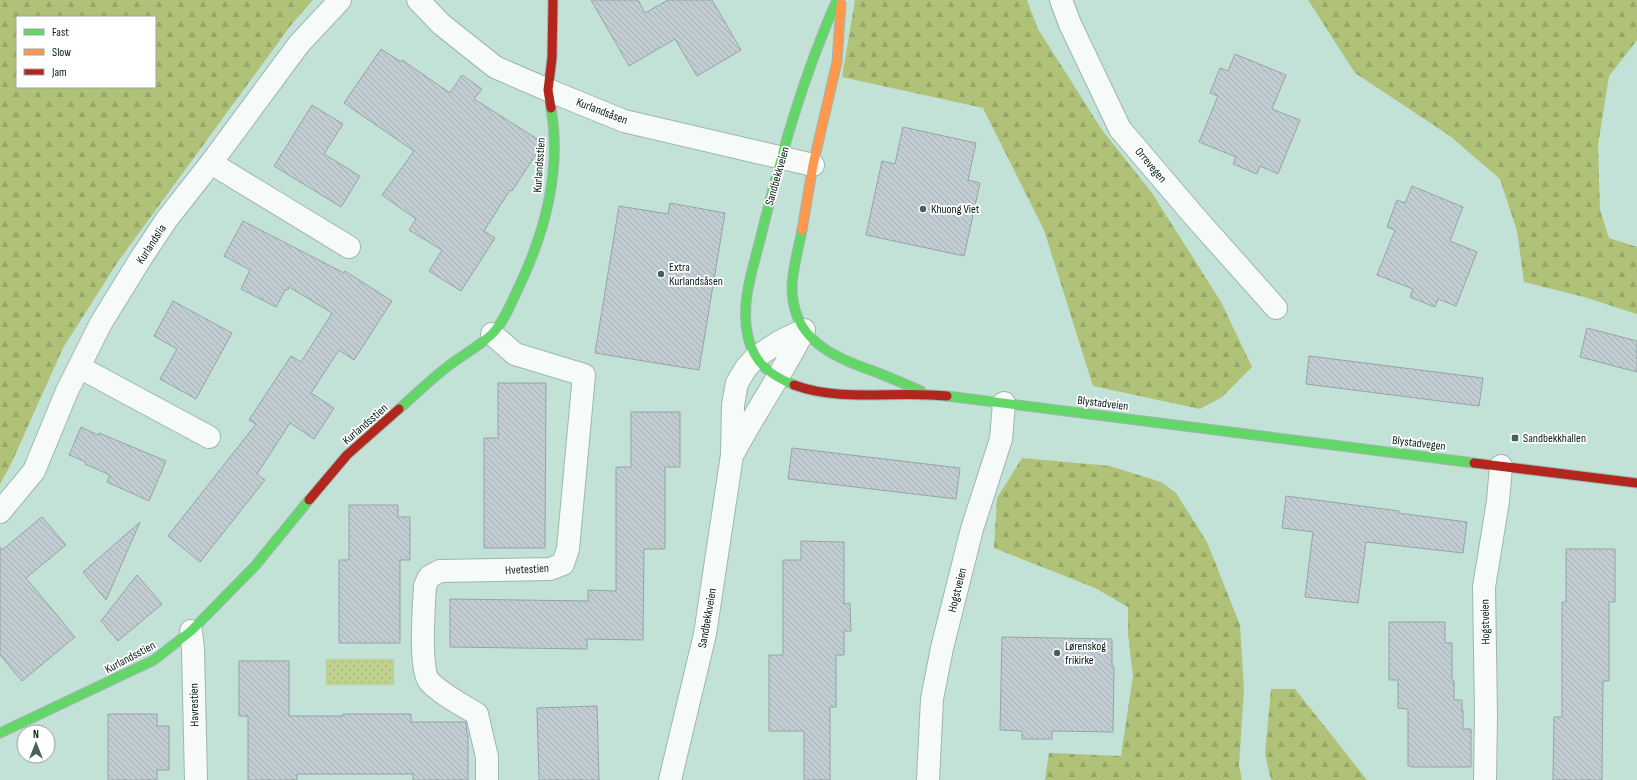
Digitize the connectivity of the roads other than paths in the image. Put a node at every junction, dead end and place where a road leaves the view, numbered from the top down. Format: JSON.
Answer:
{"nodes":[{"id":1,"x":340,"y":0,"type":"edge"},
{"id":2,"x":418,"y":0,"type":"edge"},
{"id":3,"x":553,"y":0,"type":"edge"},
{"id":4,"x":837,"y":0,"type":"edge"},
{"id":5,"x":841,"y":0,"type":"edge"},
{"id":6,"x":1061,"y":0,"type":"edge"},
{"id":7,"x":548,"y":90,"type":"junction"},
{"id":8,"x":782,"y":157,"type":"junction"},
{"id":9,"x":211,"y":163,"type":"junction"},
{"id":10,"x":813,"y":165,"type":"junction"},
{"id":11,"x":349,"y":247,"type":"dead end"},
{"id":12,"x":1276,"y":308,"type":"dead end"},
{"id":13,"x":804,"y":330,"type":"junction"},
{"id":14,"x":492,"y":334,"type":"junction"},
{"id":15,"x":756,"y":357,"type":"junction"},
{"id":16,"x":79,"y":367,"type":"junction"},
{"id":17,"x":778,"y":379,"type":"junction"},
{"id":18,"x":930,"y":394,"type":"junction"},
{"id":19,"x":1004,"y":403,"type":"junction"},
{"id":20,"x":1198,"y":428,"type":"joint"},
{"id":21,"x":209,"y":437,"type":"dead end"},
{"id":22,"x":732,"y":455,"type":"junction"},
{"id":23,"x":1501,"y":466,"type":"junction"},
{"id":24,"x":1637,"y":483,"type":"edge"},
{"id":25,"x":0,"y":512,"type":"edge"},
{"id":26,"x":191,"y":631,"type":"junction"},
{"id":27,"x":0,"y":733,"type":"edge"},
{"id":28,"x":196,"y":780,"type":"edge"},
{"id":29,"x":487,"y":780,"type":"edge"},
{"id":30,"x":670,"y":780,"type":"edge"},
{"id":31,"x":928,"y":780,"type":"edge"},
{"id":32,"x":1485,"y":780,"type":"edge"}],
"edges":[{"from":1,"to":9,"type":"street","name":"Kurlandslia"},
{"from":2,"to":7,"type":"street","name":"Kurlandsåsen"},
{"from":3,"to":7,"type":"main road","name":"Kurlandsstien"},
{"from":4,"to":8,"type":"main road","name":"Sandbekkveien"},
{"from":5,"to":10,"type":"main road","name":"Sandbekkveien"},
{"from":6,"to":12,"type":"street","name":"Orrevegen"},
{"from":7,"to":8,"type":"street","name":"Kurlandsåsen"},
{"from":7,"to":14,"type":"main road","name":"Kurlandsstien"},
{"from":8,"to":10,"type":"street","name":"Kurlandsåsen"},
{"from":8,"to":15,"type":"main road","name":"Sandbekkveien"},
{"from":9,"to":11,"type":"street"},
{"from":9,"to":16,"type":"street","name":"Kurlandslia"},
{"from":10,"to":13,"type":"main road","name":"Sandbekkveien"},
{"from":13,"to":15,"type":"street","name":"Sandbekkveien"},
{"from":13,"to":17,"type":"street","name":"Sandbekkveien"},
{"from":13,"to":18,"type":"main road","name":"Sandbekkveien"},
{"from":14,"to":26,"type":"main road","name":"Kurlandsstien"},
{"from":14,"to":29,"type":"street","name":"Hvetestien"},
{"from":15,"to":17,"type":"main road","name":"Sandbekkveien"},
{"from":15,"to":22,"type":"street","name":"Sandbekkveien"},
{"from":16,"to":21,"type":"street"},
{"from":16,"to":25,"type":"street","name":"Kurlandslia"},
{"from":17,"to":18,"type":"main road","name":"Sandbekkveien"},
{"from":17,"to":22,"type":"street","name":"Sandbekkveien"},
{"from":18,"to":19,"type":"main road","name":"Sandbekkveien"},
{"from":19,"to":20,"type":"main road","name":"Blystadveien"},
{"from":19,"to":31,"type":"street","name":"Hogstveien"},
{"from":20,"to":23,"type":"main road","name":"Blystadvegen"},
{"from":22,"to":30,"type":"street","name":"Sandbekkveien"},
{"from":23,"to":24,"type":"main road","name":"Blystadvegen"},
{"from":23,"to":32,"type":"street","name":"Hogstveien"},
{"from":26,"to":27,"type":"main road","name":"Kurlandsstien"},
{"from":26,"to":28,"type":"street","name":"Havrestien"}]}
